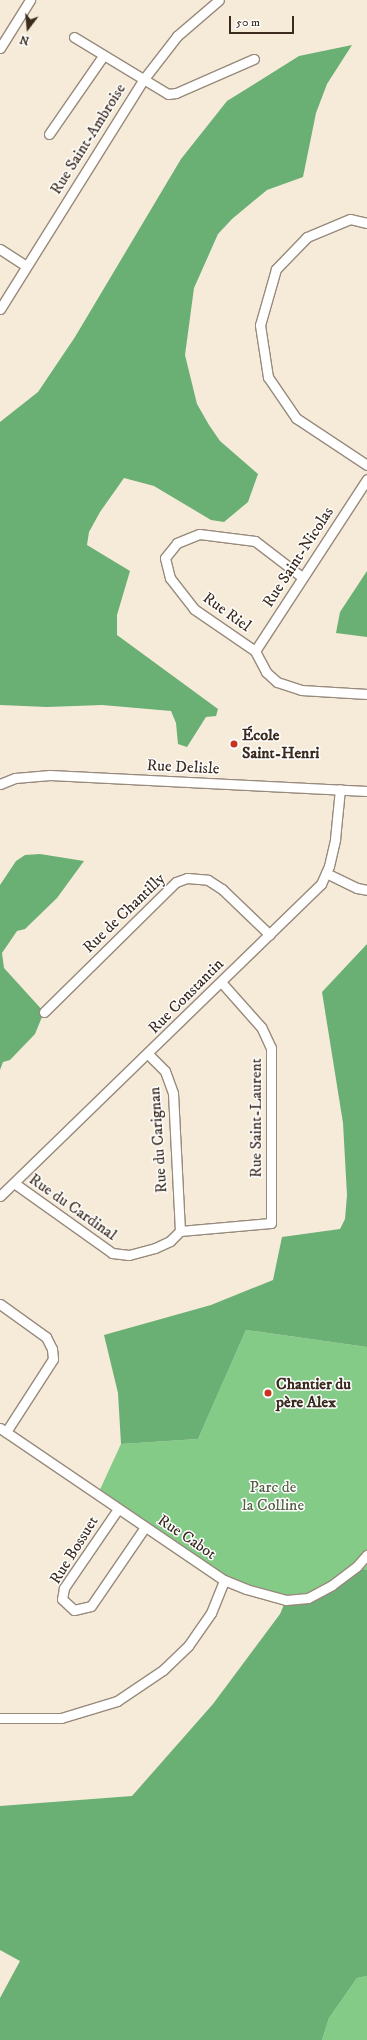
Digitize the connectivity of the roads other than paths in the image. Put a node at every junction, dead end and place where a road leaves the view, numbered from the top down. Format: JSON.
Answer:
{"nodes":[{"id":1,"x":30,"y":0,"type":"edge"},
{"id":2,"x":219,"y":0,"type":"edge"},
{"id":3,"x":74,"y":37,"type":"dead end"},
{"id":4,"x":0,"y":48,"type":"edge"},
{"id":5,"x":103,"y":56,"type":"junction"},
{"id":6,"x":254,"y":59,"type":"dead end"},
{"id":7,"x":143,"y":80,"type":"junction"},
{"id":8,"x":49,"y":134,"type":"dead end"},
{"id":9,"x":367,"y":223,"type":"edge"},
{"id":10,"x":0,"y":249,"type":"edge"},
{"id":11,"x":26,"y":266,"type":"junction"},
{"id":12,"x":0,"y":309,"type":"edge"},
{"id":13,"x":367,"y":465,"type":"edge"},
{"id":14,"x":367,"y":479,"type":"edge"},
{"id":15,"x":302,"y":577,"type":"junction"},
{"id":16,"x":255,"y":651,"type":"junction"},
{"id":17,"x":367,"y":694,"type":"edge"},
{"id":18,"x":0,"y":784,"type":"edge"},
{"id":19,"x":340,"y":789,"type":"junction"},
{"id":20,"x":367,"y":791,"type":"edge"},
{"id":21,"x":326,"y":873,"type":"junction"},
{"id":22,"x":367,"y":890,"type":"edge"},
{"id":23,"x":270,"y":934,"type":"junction"},
{"id":24,"x":220,"y":982,"type":"junction"},
{"id":25,"x":44,"y":1012,"type":"dead end"},
{"id":26,"x":148,"y":1054,"type":"junction"},
{"id":27,"x":14,"y":1183,"type":"junction"},
{"id":28,"x":0,"y":1196,"type":"edge"},
{"id":29,"x":180,"y":1231,"type":"junction"},
{"id":30,"x":0,"y":1304,"type":"edge"},
{"id":31,"x":3,"y":1430,"type":"edge"},
{"id":32,"x":118,"y":1509,"type":"junction"},
{"id":33,"x":145,"y":1527,"type":"junction"},
{"id":34,"x":367,"y":1555,"type":"edge"},
{"id":35,"x":224,"y":1580,"type":"junction"},
{"id":36,"x":0,"y":1718,"type":"edge"}],
"edges":[{"from":1,"to":4,"type":"street"},
{"from":2,"to":7,"type":"street","name":"Rue Saint-Ambroise"},
{"from":3,"to":5,"type":"street"},
{"from":5,"to":7,"type":"street"},
{"from":5,"to":8,"type":"street"},
{"from":6,"to":7,"type":"street"},
{"from":7,"to":11,"type":"street","name":"Rue Saint-Ambroise"},
{"from":9,"to":13,"type":"street"},
{"from":10,"to":11,"type":"street"},
{"from":11,"to":12,"type":"street","name":"Rue Saint-Ambroise"},
{"from":14,"to":15,"type":"street","name":"Rue Saint-Nicolas"},
{"from":15,"to":16,"type":"street","name":"Rue Saint-Nicolas"},
{"from":15,"to":16,"type":"street","name":"Rue Riel"},
{"from":16,"to":17,"type":"street","name":"Rue Riel"},
{"from":18,"to":19,"type":"street","name":"Rue Delisle"},
{"from":19,"to":20,"type":"street","name":"Rue Delisle"},
{"from":19,"to":21,"type":"street","name":"Rue Constantin"},
{"from":21,"to":22,"type":"street"},
{"from":21,"to":23,"type":"street","name":"Rue Constantin"},
{"from":23,"to":24,"type":"street","name":"Rue Constantin"},
{"from":23,"to":25,"type":"street","name":"Rue de Chantilly"},
{"from":24,"to":26,"type":"street","name":"Rue Constantin"},
{"from":24,"to":29,"type":"street","name":"Rue Saint-Laurent"},
{"from":26,"to":27,"type":"street","name":"Rue Constantin"},
{"from":26,"to":29,"type":"street","name":"Rue du Carignan"},
{"from":27,"to":28,"type":"street","name":"Rue Constantin"},
{"from":27,"to":29,"type":"street","name":"Rue du Cardinal"},
{"from":30,"to":31,"type":"street"},
{"from":31,"to":32,"type":"street","name":"Rue Cabot"},
{"from":32,"to":33,"type":"street","name":"Rue Cabot"},
{"from":32,"to":33,"type":"street","name":"Rue Bossuet"},
{"from":33,"to":35,"type":"street","name":"Rue Cabot"},
{"from":34,"to":35,"type":"street","name":"Rue Cabot"},
{"from":35,"to":36,"type":"street"}]}
